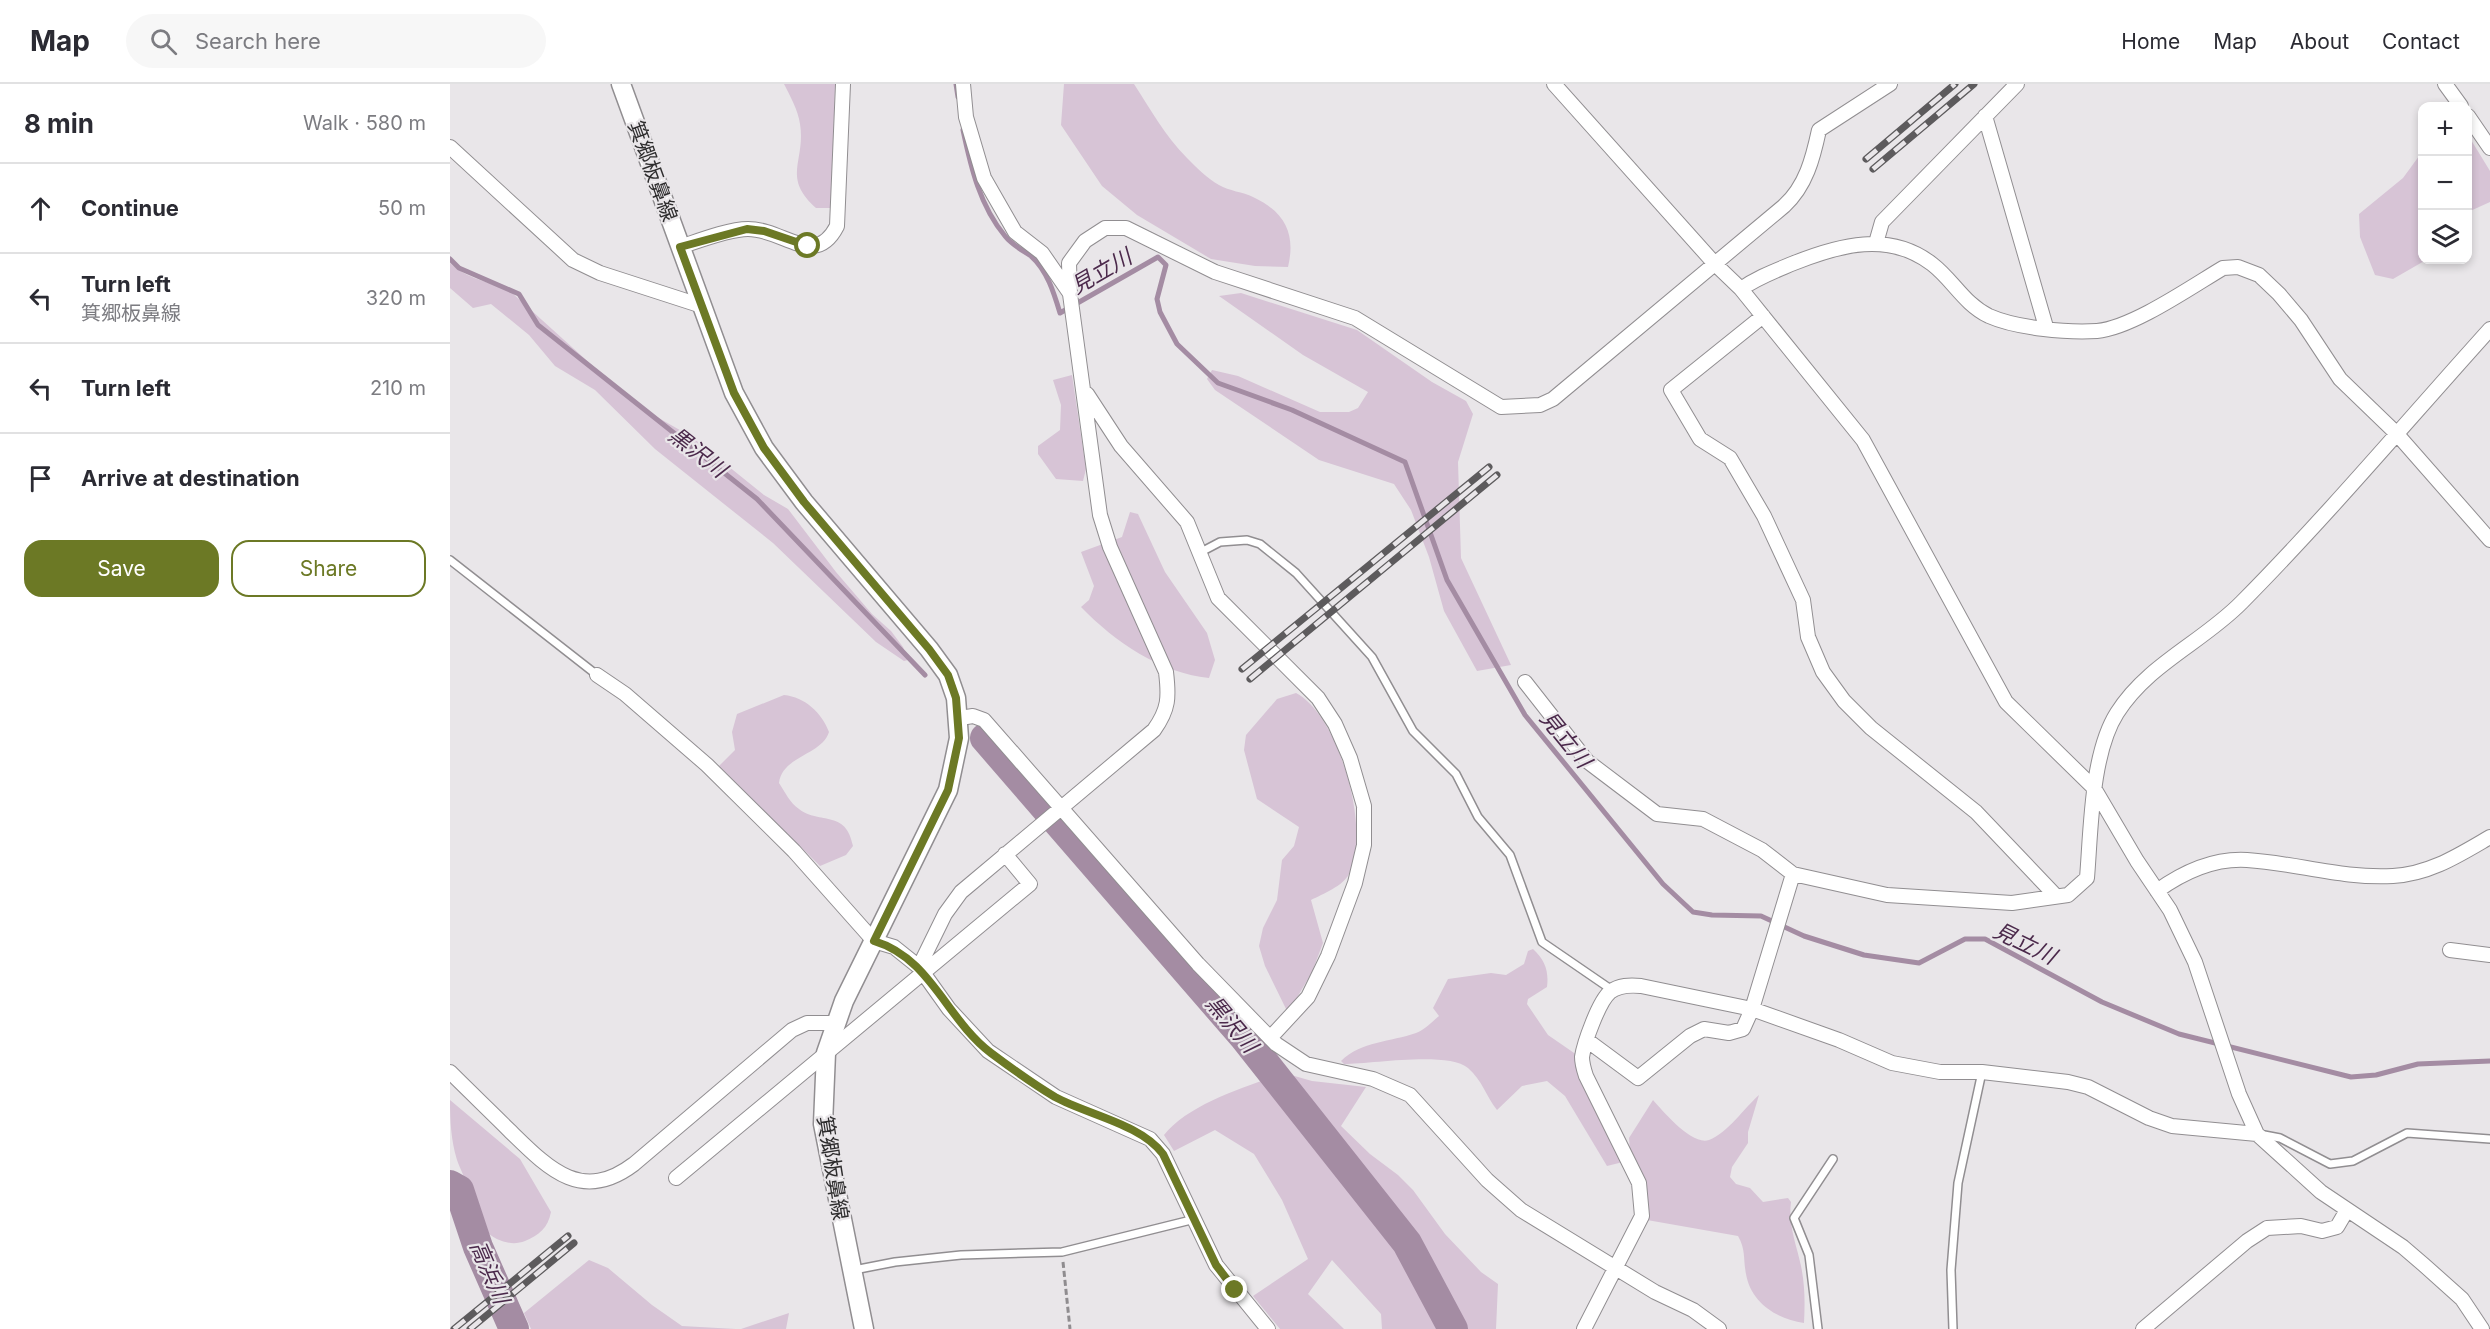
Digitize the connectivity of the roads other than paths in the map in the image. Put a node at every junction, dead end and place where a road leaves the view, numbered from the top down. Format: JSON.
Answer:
{"nodes":[{"id":1,"x":621,"y":84,"type":"edge"},
{"id":2,"x":843,"y":84,"type":"edge"},
{"id":3,"x":963,"y":84,"type":"edge"},
{"id":4,"x":1554,"y":84,"type":"edge"},
{"id":5,"x":1890,"y":84,"type":"edge"},
{"id":6,"x":2017,"y":84,"type":"edge"},
{"id":7,"x":2445,"y":84,"type":"edge"},
{"id":8,"x":2458,"y":102,"type":"edge"},
{"id":9,"x":1985,"y":116,"type":"junction"},
{"id":10,"x":2472,"y":122,"type":"edge"},
{"id":11,"x":450,"y":147,"type":"edge"},
{"id":12,"x":2490,"y":148,"type":"edge"},
{"id":13,"x":1876,"y":243,"type":"junction"},
{"id":14,"x":680,"y":247,"type":"junction"},
{"id":15,"x":1715,"y":264,"type":"junction"},
{"id":16,"x":1741,"y":289,"type":"junction"},
{"id":17,"x":1070,"y":294,"type":"junction"},
{"id":18,"x":702,"y":306,"type":"junction"},
{"id":19,"x":1763,"y":316,"type":"junction"},
{"id":20,"x":2046,"y":327,"type":"junction"},
{"id":21,"x":2490,"y":329,"type":"edge"},
{"id":22,"x":1083,"y":388,"type":"junction"},
{"id":23,"x":2396,"y":433,"type":"junction"},
{"id":24,"x":2490,"y":540,"type":"edge"},
{"id":25,"x":1201,"y":552,"type":"junction"},
{"id":26,"x":450,"y":560,"type":"edge"},
{"id":27,"x":597,"y":675,"type":"joint"},
{"id":28,"x":1525,"y":682,"type":"dead end"},
{"id":29,"x":960,"y":718,"type":"junction"},
{"id":30,"x":2094,"y":788,"type":"junction"},
{"id":31,"x":1061,"y":807,"type":"junction"},
{"id":32,"x":2490,"y":837,"type":"edge"},
{"id":33,"x":1005,"y":854,"type":"junction"},
{"id":34,"x":1793,"y":874,"type":"junction"},
{"id":35,"x":2157,"y":891,"type":"junction"},
{"id":36,"x":2056,"y":896,"type":"junction"},
{"id":37,"x":874,"y":941,"type":"junction"},
{"id":38,"x":2450,"y":950,"type":"dead end"},
{"id":39,"x":2490,"y":955,"type":"edge"},
{"id":40,"x":921,"y":969,"type":"junction"},
{"id":41,"x":1612,"y":990,"type":"junction"},
{"id":42,"x":1752,"y":1009,"type":"junction"},
{"id":43,"x":834,"y":1023,"type":"junction"},
{"id":44,"x":1270,"y":1038,"type":"junction"},
{"id":45,"x":1588,"y":1041,"type":"junction"},
{"id":46,"x":826,"y":1053,"type":"junction"},
{"id":47,"x":1982,"y":1071,"type":"junction"},
{"id":48,"x":450,"y":1072,"type":"edge"},
{"id":49,"x":2257,"y":1134,"type":"junction"},
{"id":50,"x":2490,"y":1139,"type":"edge"},
{"id":51,"x":1833,"y":1159,"type":"dead end"},
{"id":52,"x":676,"y":1178,"type":"dead end"},
{"id":53,"x":2347,"y":1210,"type":"junction"},
{"id":54,"x":1195,"y":1219,"type":"junction"},
{"id":55,"x":1614,"y":1268,"type":"junction"},
{"id":56,"x":852,"y":1271,"type":"junction"},
{"id":57,"x":864,"y":1329,"type":"edge"},
{"id":58,"x":1268,"y":1329,"type":"edge"},
{"id":59,"x":1584,"y":1329,"type":"edge"},
{"id":60,"x":1719,"y":1329,"type":"edge"},
{"id":61,"x":1818,"y":1329,"type":"edge"},
{"id":62,"x":1953,"y":1329,"type":"edge"},
{"id":63,"x":2143,"y":1329,"type":"edge"},
{"id":64,"x":2482,"y":1329,"type":"edge"}],
"edges":[{"from":1,"to":14,"type":"main road","name":"箕郷板鼻線"},
{"from":2,"to":14,"type":"street"},
{"from":3,"to":17,"type":"street"},
{"from":4,"to":15,"type":"street"},
{"from":5,"to":15,"type":"street"},
{"from":6,"to":9,"type":"street"},
{"from":7,"to":8,"type":"street"},
{"from":9,"to":13,"type":"street"},
{"from":9,"to":20,"type":"street"},
{"from":10,"to":12,"type":"street"},
{"from":11,"to":18,"type":"street"},
{"from":13,"to":16,"type":"street"},
{"from":13,"to":20,"type":"street"},
{"from":14,"to":18,"type":"main road","name":"箕郷板鼻線"},
{"from":15,"to":16,"type":"street"},
{"from":15,"to":17,"type":"street"},
{"from":16,"to":19,"type":"street"},
{"from":17,"to":22,"type":"street"},
{"from":18,"to":29,"type":"main road","name":"箕郷板鼻線"},
{"from":19,"to":30,"type":"street"},
{"from":19,"to":36,"type":"street"},
{"from":20,"to":23,"type":"street"},
{"from":21,"to":23,"type":"street"},
{"from":22,"to":25,"type":"street"},
{"from":22,"to":31,"type":"street"},
{"from":23,"to":24,"type":"street"},
{"from":23,"to":30,"type":"street"},
{"from":25,"to":41,"type":"lane"},
{"from":25,"to":44,"type":"street"},
{"from":26,"to":27,"type":"lane"},
{"from":27,"to":37,"type":"street"},
{"from":28,"to":34,"type":"street"},
{"from":29,"to":31,"type":"street"},
{"from":29,"to":37,"type":"main road","name":"箕郷板鼻線"},
{"from":30,"to":35,"type":"street"},
{"from":30,"to":36,"type":"street"},
{"from":31,"to":33,"type":"street"},
{"from":31,"to":44,"type":"street"},
{"from":32,"to":35,"type":"street"},
{"from":33,"to":40,"type":"street"},
{"from":33,"to":40,"type":"street"},
{"from":34,"to":36,"type":"street"},
{"from":34,"to":42,"type":"street"},
{"from":35,"to":49,"type":"street"},
{"from":37,"to":40,"type":"street"},
{"from":37,"to":43,"type":"main road","name":"箕郷板鼻線"},
{"from":38,"to":39,"type":"street"},
{"from":40,"to":46,"type":"street"},
{"from":40,"to":54,"type":"street"},
{"from":41,"to":42,"type":"street"},
{"from":41,"to":45,"type":"street"},
{"from":42,"to":45,"type":"street"},
{"from":42,"to":47,"type":"street"},
{"from":43,"to":46,"type":"main road","name":"箕郷板鼻線"},
{"from":43,"to":48,"type":"street"},
{"from":44,"to":55,"type":"street"},
{"from":45,"to":55,"type":"street"},
{"from":46,"to":52,"type":"street"},
{"from":46,"to":56,"type":"main road","name":"箕郷板鼻線"},
{"from":47,"to":49,"type":"street"},
{"from":47,"to":62,"type":"lane"},
{"from":49,"to":50,"type":"lane"},
{"from":49,"to":53,"type":"street"},
{"from":51,"to":61,"type":"lane"},
{"from":53,"to":63,"type":"street"},
{"from":53,"to":64,"type":"street"},
{"from":54,"to":56,"type":"lane"},
{"from":54,"to":58,"type":"street"},
{"from":55,"to":59,"type":"street"},
{"from":55,"to":60,"type":"street"},
{"from":56,"to":57,"type":"main road","name":"箕郷板鼻線"}]}
